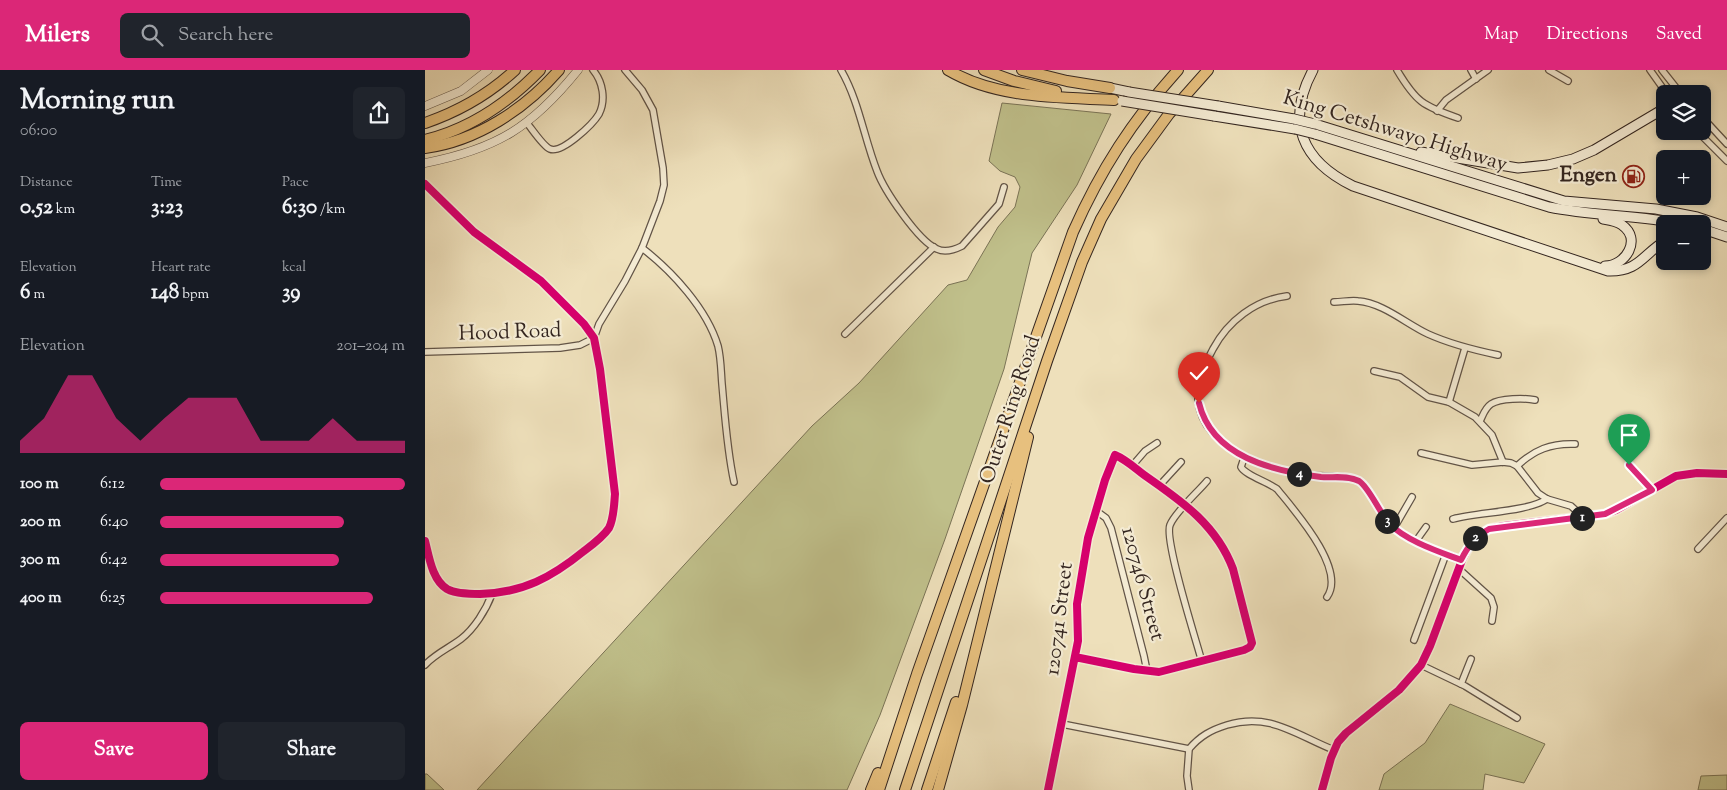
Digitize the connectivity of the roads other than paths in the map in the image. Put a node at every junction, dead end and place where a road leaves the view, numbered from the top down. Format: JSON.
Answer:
{"nodes":[{"id":1,"x":488,"y":70,"type":"edge"},
{"id":2,"x":511,"y":70,"type":"edge"},
{"id":3,"x":515,"y":70,"type":"edge"},
{"id":4,"x":540,"y":70,"type":"edge"},
{"id":5,"x":559,"y":70,"type":"edge"},
{"id":6,"x":578,"y":70,"type":"edge"},
{"id":7,"x":593,"y":70,"type":"edge"},
{"id":8,"x":625,"y":70,"type":"edge"},
{"id":9,"x":841,"y":70,"type":"edge"},
{"id":10,"x":948,"y":70,"type":"edge"},
{"id":11,"x":984,"y":70,"type":"edge"},
{"id":12,"x":1022,"y":70,"type":"edge"},
{"id":13,"x":1043,"y":70,"type":"edge"},
{"id":14,"x":1178,"y":70,"type":"edge"},
{"id":15,"x":1208,"y":70,"type":"edge"},
{"id":16,"x":1313,"y":70,"type":"edge"},
{"id":17,"x":1397,"y":70,"type":"edge"},
{"id":18,"x":1471,"y":70,"type":"edge"},
{"id":19,"x":1488,"y":70,"type":"edge"},
{"id":20,"x":1549,"y":70,"type":"edge"},
{"id":21,"x":1650,"y":70,"type":"edge"},
{"id":22,"x":1662,"y":70,"type":"edge"},
{"id":23,"x":1477,"y":78,"type":"junction"},
{"id":24,"x":504,"y":80,"type":"junction"},
{"id":25,"x":1568,"y":81,"type":"dead end"},
{"id":26,"x":1661,"y":85,"type":"edge"},
{"id":27,"x":1674,"y":85,"type":"edge"},
{"id":28,"x":1110,"y":88,"type":"junction"},
{"id":29,"x":1118,"y":100,"type":"junction"},
{"id":30,"x":425,"y":106,"type":"edge"},
{"id":31,"x":1437,"y":111,"type":"junction"},
{"id":32,"x":1656,"y":113,"type":"edge"},
{"id":33,"x":1458,"y":118,"type":"dead end"},
{"id":34,"x":425,"y":122,"type":"edge"},
{"id":35,"x":527,"y":123,"type":"junction"},
{"id":36,"x":1711,"y":127,"type":"edge"},
{"id":37,"x":425,"y":140,"type":"edge"},
{"id":38,"x":1706,"y":140,"type":"edge"},
{"id":39,"x":1727,"y":144,"type":"edge"},
{"id":40,"x":1388,"y":147,"type":"junction"},
{"id":41,"x":425,"y":148,"type":"edge"},
{"id":42,"x":1727,"y":161,"type":"edge"},
{"id":43,"x":425,"y":163,"type":"edge"},
{"id":44,"x":425,"y":184,"type":"edge"},
{"id":45,"x":1004,"y":187,"type":"dead end"},
{"id":46,"x":1561,"y":210,"type":"junction"},
{"id":47,"x":1656,"y":219,"type":"edge"},
{"id":48,"x":1727,"y":227,"type":"edge"},
{"id":49,"x":1711,"y":232,"type":"edge"},
{"id":50,"x":1711,"y":236,"type":"edge"},
{"id":51,"x":1727,"y":238,"type":"edge"},
{"id":52,"x":934,"y":247,"type":"junction"},
{"id":53,"x":642,"y":248,"type":"junction"},
{"id":54,"x":1656,"y":249,"type":"edge"},
{"id":55,"x":1590,"y":264,"type":"junction"},
{"id":56,"x":1287,"y":296,"type":"dead end"},
{"id":57,"x":1334,"y":302,"type":"dead end"},
{"id":58,"x":845,"y":334,"type":"dead end"},
{"id":59,"x":594,"y":338,"type":"junction"},
{"id":60,"x":1465,"y":348,"type":"junction"},
{"id":61,"x":425,"y":352,"type":"edge"},
{"id":62,"x":1498,"y":355,"type":"dead end"},
{"id":63,"x":1047,"y":361,"type":"junction"},
{"id":64,"x":1374,"y":370,"type":"dead end"},
{"id":65,"x":1535,"y":400,"type":"dead end"},
{"id":66,"x":1449,"y":402,"type":"junction"},
{"id":67,"x":1480,"y":421,"type":"junction"},
{"id":68,"x":1157,"y":442,"type":"dead end"},
{"id":69,"x":1575,"y":444,"type":"dead end"},
{"id":70,"x":1421,"y":453,"type":"dead end"},
{"id":71,"x":1244,"y":458,"type":"junction"},
{"id":72,"x":1181,"y":462,"type":"dead end"},
{"id":73,"x":1503,"y":462,"type":"junction"},
{"id":74,"x":1629,"y":465,"type":"dead end"},
{"id":75,"x":1132,"y":466,"type":"junction"},
{"id":76,"x":1517,"y":466,"type":"junction"},
{"id":77,"x":1727,"y":474,"type":"edge"},
{"id":78,"x":1207,"y":481,"type":"dead end"},
{"id":79,"x":734,"y":482,"type":"dead end"},
{"id":80,"x":1159,"y":486,"type":"junction"},
{"id":81,"x":1652,"y":490,"type":"junction"},
{"id":82,"x":1411,"y":497,"type":"dead end"},
{"id":83,"x":1547,"y":499,"type":"junction"},
{"id":84,"x":1185,"y":506,"type":"junction"},
{"id":85,"x":1095,"y":510,"type":"junction"},
{"id":86,"x":1583,"y":518,"type":"junction"},
{"id":87,"x":1727,"y":518,"type":"edge"},
{"id":88,"x":1453,"y":519,"type":"dead end"},
{"id":89,"x":1426,"y":526,"type":"dead end"},
{"id":90,"x":1395,"y":528,"type":"junction"},
{"id":91,"x":425,"y":541,"type":"edge"},
{"id":92,"x":1416,"y":541,"type":"junction"},
{"id":93,"x":1698,"y":549,"type":"dead end"},
{"id":94,"x":1445,"y":554,"type":"junction"},
{"id":95,"x":1461,"y":560,"type":"junction"},
{"id":96,"x":1459,"y":569,"type":"junction"},
{"id":97,"x":492,"y":594,"type":"junction"},
{"id":98,"x":1327,"y":597,"type":"dead end"},
{"id":99,"x":1492,"y":621,"type":"dead end"},
{"id":100,"x":981,"y":628,"type":"junction"},
{"id":101,"x":1414,"y":640,"type":"dead end"},
{"id":102,"x":1075,"y":658,"type":"junction"},
{"id":103,"x":1471,"y":659,"type":"dead end"},
{"id":104,"x":1202,"y":662,"type":"junction"},
{"id":105,"x":425,"y":665,"type":"edge"},
{"id":106,"x":1421,"y":665,"type":"junction"},
{"id":107,"x":1147,"y":671,"type":"junction"},
{"id":108,"x":917,"y":674,"type":"junction"},
{"id":109,"x":1461,"y":684,"type":"junction"},
{"id":110,"x":1517,"y":718,"type":"dead end"},
{"id":111,"x":1062,"y":724,"type":"junction"},
{"id":112,"x":1189,"y":749,"type":"junction"},
{"id":113,"x":1334,"y":750,"type":"junction"},
{"id":114,"x":871,"y":790,"type":"edge"},
{"id":115,"x":879,"y":790,"type":"edge"},
{"id":116,"x":905,"y":790,"type":"edge"},
{"id":117,"x":927,"y":790,"type":"edge"},
{"id":118,"x":938,"y":790,"type":"edge"},
{"id":119,"x":1048,"y":790,"type":"edge"},
{"id":120,"x":1189,"y":790,"type":"edge"},
{"id":121,"x":1322,"y":790,"type":"edge"}],
"edges":[{"from":1,"to":30,"type":"street"},
{"from":2,"to":24,"type":"highway"},
{"from":3,"to":24,"type":"highway"},
{"from":4,"to":37,"type":"highway"},
{"from":5,"to":41,"type":"highway"},
{"from":6,"to":35,"type":"street"},
{"from":7,"to":35,"type":"street"},
{"from":8,"to":53,"type":"street"},
{"from":9,"to":52,"type":"street"},
{"from":10,"to":29,"type":"highway"},
{"from":11,"to":29,"type":"highway","name":"King Cetshwayo Highway"},
{"from":12,"to":28,"type":"highway","name":"King Cetshwayo Highway"},
{"from":13,"to":28,"type":"highway"},
{"from":14,"to":108,"type":"highway","name":"Outer Ring Road"},
{"from":15,"to":63,"type":"highway","name":"Outer Ring Road"},
{"from":16,"to":55,"type":"main road"},
{"from":17,"to":31,"type":"street"},
{"from":18,"to":23,"type":"street"},
{"from":19,"to":23,"type":"street"},
{"from":20,"to":25,"type":"street"},
{"from":21,"to":26,"type":"street"},
{"from":22,"to":27,"type":"street"},
{"from":23,"to":31,"type":"street"},
{"from":24,"to":34,"type":"highway"},
{"from":28,"to":40,"type":"main road","name":"King Cetshwayo Highway","bridge":true},
{"from":29,"to":46,"type":"main road","name":"King Cetshwayo Highway","bridge":true},
{"from":31,"to":33,"type":"street"},
{"from":32,"to":40,"type":"main road"},
{"from":35,"to":43,"type":"street"},
{"from":36,"to":39,"type":"street"},
{"from":38,"to":42,"type":"street"},
{"from":40,"to":48,"type":"main road","name":"King Cetshwayo Highway"},
{"from":44,"to":59,"type":"street"},
{"from":45,"to":52,"type":"street"},
{"from":46,"to":47,"type":"main road","name":"King Cetshwayo Highway"},
{"from":46,"to":55,"type":"main road"},
{"from":49,"to":51,"type":"main road"},
{"from":50,"to":51,"type":"main road"},
{"from":52,"to":58,"type":"street"},
{"from":53,"to":59,"type":"street"},
{"from":53,"to":79,"type":"street"},
{"from":54,"to":55,"type":"main road"},
{"from":56,"to":71,"type":"street"},
{"from":57,"to":60,"type":"street"},
{"from":59,"to":61,"type":"street","name":"Hood Road"},
{"from":59,"to":97,"type":"street"},
{"from":60,"to":62,"type":"street"},
{"from":60,"to":66,"type":"street"},
{"from":63,"to":100,"type":"highway"},
{"from":63,"to":116,"type":"highway","name":"Outer Ring Road"},
{"from":64,"to":66,"type":"street"},
{"from":65,"to":67,"type":"street"},
{"from":66,"to":67,"type":"street"},
{"from":67,"to":73,"type":"street"},
{"from":68,"to":75,"type":"street"},
{"from":69,"to":76,"type":"street"},
{"from":70,"to":73,"type":"street"},
{"from":71,"to":90,"type":"street"},
{"from":71,"to":98,"type":"street"},
{"from":72,"to":80,"type":"street"},
{"from":73,"to":76,"type":"street"},
{"from":74,"to":81,"type":"street"},
{"from":75,"to":80,"type":"street"},
{"from":75,"to":85,"type":"street","name":"120741 Street"},
{"from":76,"to":83,"type":"street"},
{"from":77,"to":81,"type":"street"},
{"from":78,"to":84,"type":"street"},
{"from":80,"to":84,"type":"street"},
{"from":81,"to":86,"type":"street"},
{"from":82,"to":90,"type":"street"},
{"from":83,"to":86,"type":"street"},
{"from":83,"to":88,"type":"street"},
{"from":84,"to":104,"type":"street"},
{"from":84,"to":104,"type":"street"},
{"from":85,"to":102,"type":"street","name":"120741 Street"},
{"from":85,"to":107,"type":"street","name":"120746 Street"},
{"from":86,"to":95,"type":"street"},
{"from":87,"to":93,"type":"street"},
{"from":89,"to":92,"type":"street"},
{"from":90,"to":92,"type":"street"},
{"from":91,"to":97,"type":"street"},
{"from":92,"to":94,"type":"street"},
{"from":94,"to":95,"type":"street"},
{"from":94,"to":101,"type":"street"},
{"from":95,"to":96,"type":"street"},
{"from":96,"to":99,"type":"street"},
{"from":96,"to":106,"type":"street"},
{"from":97,"to":105,"type":"street"},
{"from":100,"to":117,"type":"highway"},
{"from":100,"to":118,"type":"highway"},
{"from":102,"to":107,"type":"street"},
{"from":102,"to":111,"type":"street","name":"120741 Street"},
{"from":103,"to":109,"type":"street"},
{"from":104,"to":107,"type":"street"},
{"from":106,"to":109,"type":"street"},
{"from":106,"to":113,"type":"street"},
{"from":108,"to":114,"type":"highway"},
{"from":108,"to":115,"type":"highway","name":"Outer Ring Road"},
{"from":109,"to":110,"type":"street"},
{"from":111,"to":112,"type":"street"},
{"from":111,"to":119,"type":"street","name":"120741 Street"},
{"from":112,"to":113,"type":"street"},
{"from":112,"to":120,"type":"street"},
{"from":113,"to":121,"type":"street"}]}
